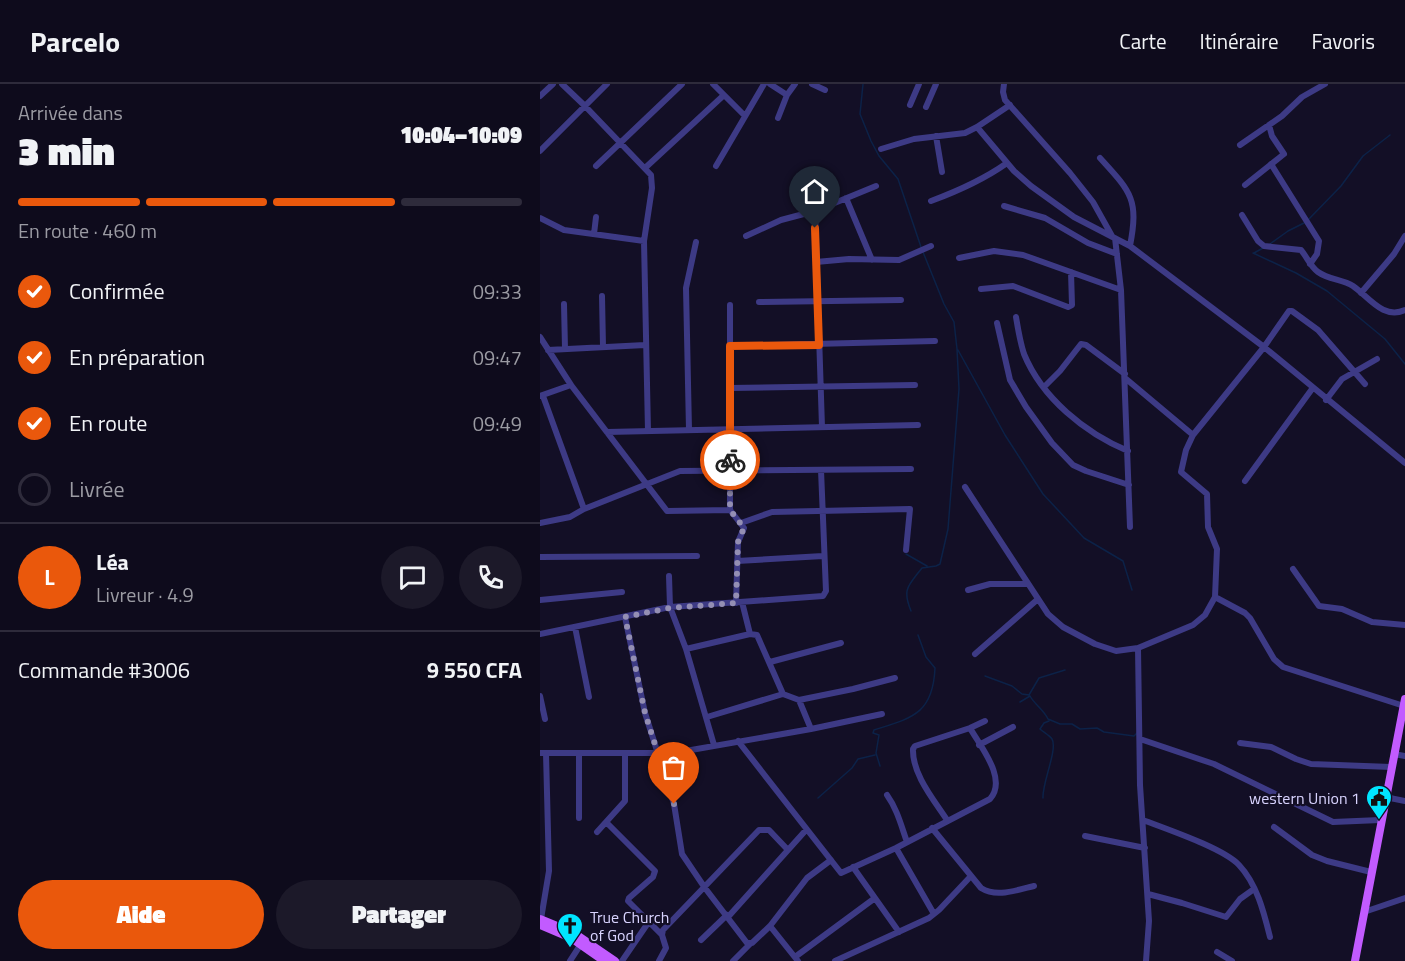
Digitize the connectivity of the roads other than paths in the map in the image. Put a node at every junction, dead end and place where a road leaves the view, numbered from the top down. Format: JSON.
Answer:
{"nodes":[{"id":1,"x":553,"y":84,"type":"edge"},
{"id":2,"x":562,"y":84,"type":"edge"},
{"id":3,"x":607,"y":84,"type":"edge"},
{"id":4,"x":682,"y":84,"type":"edge"},
{"id":5,"x":713,"y":84,"type":"edge"},
{"id":6,"x":764,"y":84,"type":"edge"},
{"id":7,"x":770,"y":84,"type":"edge"},
{"id":8,"x":795,"y":84,"type":"edge"},
{"id":9,"x":812,"y":84,"type":"edge"},
{"id":10,"x":919,"y":84,"type":"edge"},
{"id":11,"x":936,"y":84,"type":"edge"},
{"id":12,"x":1004,"y":84,"type":"edge"},
{"id":13,"x":1325,"y":84,"type":"edge"},
{"id":14,"x":825,"y":90,"type":"dead end"},
{"id":15,"x":724,"y":95,"type":"junction"},
{"id":16,"x":787,"y":95,"type":"junction"},
{"id":17,"x":540,"y":96,"type":"edge"},
{"id":18,"x":910,"y":105,"type":"dead end"},
{"id":19,"x":1010,"y":105,"type":"junction"},
{"id":20,"x":585,"y":106,"type":"junction"},
{"id":21,"x":926,"y":107,"type":"dead end"},
{"id":22,"x":745,"y":116,"type":"junction"},
{"id":23,"x":778,"y":118,"type":"dead end"},
{"id":24,"x":1269,"y":125,"type":"junction"},
{"id":25,"x":977,"y":127,"type":"junction"},
{"id":26,"x":936,"y":136,"type":"junction"},
{"id":27,"x":619,"y":142,"type":"junction"},
{"id":28,"x":1240,"y":145,"type":"dead end"},
{"id":29,"x":881,"y":149,"type":"dead end"},
{"id":30,"x":540,"y":151,"type":"edge"},
{"id":31,"x":1100,"y":158,"type":"dead end"},
{"id":32,"x":1007,"y":163,"type":"junction"},
{"id":33,"x":1271,"y":164,"type":"junction"},
{"id":34,"x":596,"y":166,"type":"dead end"},
{"id":35,"x":716,"y":166,"type":"dead end"},
{"id":36,"x":645,"y":168,"type":"junction"},
{"id":37,"x":942,"y":172,"type":"dead end"},
{"id":38,"x":1245,"y":185,"type":"dead end"},
{"id":39,"x":876,"y":186,"type":"dead end"},
{"id":40,"x":846,"y":198,"type":"junction"},
{"id":41,"x":931,"y":201,"type":"dead end"},
{"id":42,"x":1004,"y":206,"type":"dead end"},
{"id":43,"x":815,"y":210,"type":"junction"},
{"id":44,"x":1242,"y":215,"type":"dead end"},
{"id":45,"x":596,"y":217,"type":"dead end"},
{"id":46,"x":540,"y":218,"type":"edge"},
{"id":47,"x":594,"y":234,"type":"junction"},
{"id":48,"x":746,"y":236,"type":"dead end"},
{"id":49,"x":1405,"y":236,"type":"edge"},
{"id":50,"x":1114,"y":237,"type":"junction"},
{"id":51,"x":644,"y":241,"type":"junction"},
{"id":52,"x":696,"y":242,"type":"dead end"},
{"id":53,"x":931,"y":246,"type":"dead end"},
{"id":54,"x":1130,"y":246,"type":"junction"},
{"id":55,"x":1117,"y":254,"type":"junction"},
{"id":56,"x":958,"y":258,"type":"dead end"},
{"id":57,"x":872,"y":260,"type":"junction"},
{"id":58,"x":816,"y":262,"type":"junction"},
{"id":59,"x":1310,"y":264,"type":"junction"},
{"id":60,"x":1071,"y":272,"type":"junction"},
{"id":61,"x":981,"y":289,"type":"dead end"},
{"id":62,"x":1121,"y":290,"type":"junction"},
{"id":63,"x":1361,"y":293,"type":"junction"},
{"id":64,"x":602,"y":296,"type":"dead end"},
{"id":65,"x":901,"y":300,"type":"dead end"},
{"id":66,"x":818,"y":301,"type":"junction"},
{"id":67,"x":759,"y":302,"type":"dead end"},
{"id":68,"x":564,"y":304,"type":"dead end"},
{"id":69,"x":730,"y":305,"type":"dead end"},
{"id":70,"x":1405,"y":310,"type":"edge"},
{"id":71,"x":1016,"y":317,"type":"dead end"},
{"id":72,"x":997,"y":324,"type":"dead end"},
{"id":73,"x":540,"y":337,"type":"edge"},
{"id":74,"x":934,"y":341,"type":"dead end"},
{"id":75,"x":645,"y":345,"type":"junction"},
{"id":76,"x":819,"y":345,"type":"junction"},
{"id":77,"x":730,"y":346,"type":"junction"},
{"id":78,"x":603,"y":347,"type":"junction"},
{"id":79,"x":1264,"y":347,"type":"junction"},
{"id":80,"x":565,"y":349,"type":"junction"},
{"id":81,"x":548,"y":350,"type":"junction"},
{"id":82,"x":1377,"y":359,"type":"dead end"},
{"id":83,"x":1354,"y":372,"type":"junction"},
{"id":84,"x":1125,"y":376,"type":"junction"},
{"id":85,"x":1365,"y":384,"type":"dead end"},
{"id":86,"x":915,"y":385,"type":"dead end"},
{"id":87,"x":571,"y":386,"type":"junction"},
{"id":88,"x":820,"y":387,"type":"junction"},
{"id":89,"x":1044,"y":387,"type":"junction"},
{"id":90,"x":730,"y":388,"type":"junction"},
{"id":91,"x":1312,"y":389,"type":"junction"},
{"id":92,"x":541,"y":396,"type":"edge"},
{"id":93,"x":1326,"y":399,"type":"junction"},
{"id":94,"x":918,"y":425,"type":"dead end"},
{"id":95,"x":822,"y":427,"type":"junction"},
{"id":96,"x":730,"y":429,"type":"junction"},
{"id":97,"x":689,"y":430,"type":"junction"},
{"id":98,"x":648,"y":431,"type":"junction"},
{"id":99,"x":607,"y":432,"type":"junction"},
{"id":100,"x":1193,"y":435,"type":"junction"},
{"id":101,"x":1128,"y":451,"type":"junction"},
{"id":102,"x":1405,"y":463,"type":"edge"},
{"id":103,"x":911,"y":469,"type":"dead end"},
{"id":104,"x":822,"y":470,"type":"junction"},
{"id":105,"x":730,"y":471,"type":"junction"},
{"id":106,"x":1245,"y":481,"type":"dead end"},
{"id":107,"x":648,"y":484,"type":"junction"},
{"id":108,"x":1129,"y":485,"type":"junction"},
{"id":109,"x":965,"y":487,"type":"dead end"},
{"id":110,"x":584,"y":509,"type":"junction"},
{"id":111,"x":730,"y":510,"type":"junction"},
{"id":112,"x":822,"y":511,"type":"junction"},
{"id":113,"x":540,"y":515,"type":"edge"},
{"id":114,"x":541,"y":523,"type":"edge"},
{"id":115,"x":741,"y":523,"type":"junction"},
{"id":116,"x":1130,"y":527,"type":"dead end"},
{"id":117,"x":906,"y":550,"type":"dead end"},
{"id":118,"x":698,"y":556,"type":"dead end"},
{"id":119,"x":823,"y":556,"type":"junction"},
{"id":120,"x":540,"y":557,"type":"edge"},
{"id":121,"x":737,"y":561,"type":"junction"},
{"id":122,"x":1293,"y":569,"type":"dead end"},
{"id":123,"x":669,"y":576,"type":"dead end"},
{"id":124,"x":1028,"y":584,"type":"junction"},
{"id":125,"x":968,"y":590,"type":"dead end"},
{"id":126,"x":622,"y":592,"type":"dead end"},
{"id":127,"x":1215,"y":597,"type":"junction"},
{"id":128,"x":1038,"y":599,"type":"junction"},
{"id":129,"x":540,"y":600,"type":"edge"},
{"id":130,"x":739,"y":602,"type":"junction"},
{"id":131,"x":670,"y":607,"type":"junction"},
{"id":132,"x":625,"y":617,"type":"junction"},
{"id":133,"x":1405,"y":625,"type":"edge"},
{"id":134,"x":575,"y":627,"type":"junction"},
{"id":135,"x":540,"y":633,"type":"edge"},
{"id":136,"x":750,"y":634,"type":"junction"},
{"id":137,"x":841,"y":643,"type":"dead end"},
{"id":138,"x":1138,"y":648,"type":"junction"},
{"id":139,"x":686,"y":649,"type":"junction"},
{"id":140,"x":975,"y":654,"type":"dead end"},
{"id":141,"x":770,"y":662,"type":"junction"},
{"id":142,"x":895,"y":678,"type":"dead end"},
{"id":143,"x":783,"y":693,"type":"junction"},
{"id":144,"x":540,"y":696,"type":"edge"},
{"id":145,"x":589,"y":696,"type":"dead end"},
{"id":146,"x":799,"y":700,"type":"junction"},
{"id":147,"x":1404,"y":708,"type":"edge"},
{"id":148,"x":882,"y":714,"type":"dead end"},
{"id":149,"x":707,"y":717,"type":"junction"},
{"id":150,"x":545,"y":719,"type":"dead end"},
{"id":151,"x":985,"y":722,"type":"dead end"},
{"id":152,"x":1013,"y":727,"type":"dead end"},
{"id":153,"x":811,"y":729,"type":"junction"},
{"id":154,"x":970,"y":729,"type":"junction"},
{"id":155,"x":1140,"y":739,"type":"junction"},
{"id":156,"x":738,"y":741,"type":"junction"},
{"id":157,"x":1240,"y":743,"type":"dead end"},
{"id":158,"x":714,"y":745,"type":"junction"},
{"id":159,"x":980,"y":745,"type":"junction"},
{"id":160,"x":543,"y":753,"type":"edge"},
{"id":161,"x":579,"y":753,"type":"junction"},
{"id":162,"x":625,"y":753,"type":"junction"},
{"id":163,"x":657,"y":753,"type":"junction"},
{"id":164,"x":1394,"y":754,"type":"junction"},
{"id":165,"x":1405,"y":756,"type":"edge"},
{"id":166,"x":1390,"y":767,"type":"junction"},
{"id":167,"x":887,"y":795,"type":"dead end"},
{"id":168,"x":1385,"y":798,"type":"junction"},
{"id":169,"x":1405,"y":801,"type":"edge"},
{"id":170,"x":579,"y":818,"type":"dead end"},
{"id":171,"x":947,"y":820,"type":"junction"},
{"id":172,"x":1143,"y":820,"type":"junction"},
{"id":173,"x":1380,"y":820,"type":"junction"},
{"id":174,"x":606,"y":822,"type":"junction"},
{"id":175,"x":1274,"y":827,"type":"dead end"},
{"id":176,"x":932,"y":828,"type":"junction"},
{"id":177,"x":806,"y":830,"type":"junction"},
{"id":178,"x":597,"y":832,"type":"dead end"},
{"id":179,"x":1085,"y":836,"type":"dead end"},
{"id":180,"x":907,"y":842,"type":"junction"},
{"id":181,"x":896,"y":848,"type":"junction"},
{"id":182,"x":1144,"y":848,"type":"junction"},
{"id":183,"x":789,"y":850,"type":"junction"},
{"id":184,"x":831,"y":860,"type":"junction"},
{"id":185,"x":854,"y":867,"type":"junction"},
{"id":186,"x":1371,"y":872,"type":"junction"},
{"id":187,"x":971,"y":876,"type":"junction"},
{"id":188,"x":1034,"y":886,"type":"dead end"},
{"id":189,"x":705,"y":888,"type":"junction"},
{"id":190,"x":1254,"y":889,"type":"junction"},
{"id":191,"x":1148,"y":894,"type":"junction"},
{"id":192,"x":875,"y":898,"type":"junction"},
{"id":193,"x":1405,"y":898,"type":"edge"},
{"id":194,"x":1364,"y":912,"type":"junction"},
{"id":195,"x":934,"y":914,"type":"junction"},
{"id":196,"x":728,"y":916,"type":"junction"},
{"id":197,"x":540,"y":921,"type":"edge"},
{"id":198,"x":648,"y":923,"type":"junction"},
{"id":199,"x":770,"y":926,"type":"junction"},
{"id":200,"x":899,"y":932,"type":"junction"},
{"id":201,"x":662,"y":935,"type":"junction"},
{"id":202,"x":1270,"y":938,"type":"dead end"},
{"id":203,"x":701,"y":940,"type":"dead end"},
{"id":204,"x":750,"y":944,"type":"junction"},
{"id":205,"x":580,"y":945,"type":"junction"},
{"id":206,"x":1217,"y":951,"type":"dead end"},
{"id":207,"x":797,"y":959,"type":"edge"},
{"id":208,"x":570,"y":961,"type":"edge"},
{"id":209,"x":604,"y":961,"type":"edge"},
{"id":210,"x":615,"y":961,"type":"edge"},
{"id":211,"x":622,"y":961,"type":"edge"},
{"id":212,"x":659,"y":961,"type":"edge"},
{"id":213,"x":733,"y":961,"type":"edge"},
{"id":214,"x":836,"y":961,"type":"edge"},
{"id":215,"x":1146,"y":961,"type":"edge"},
{"id":216,"x":1232,"y":961,"type":"edge"},
{"id":217,"x":1354,"y":961,"type":"edge"}],
"edges":[{"from":1,"to":17,"type":"street"},
{"from":2,"to":20,"type":"street"},
{"from":3,"to":20,"type":"street"},
{"from":4,"to":27,"type":"street"},
{"from":5,"to":15,"type":"street"},
{"from":6,"to":22,"type":"street"},
{"from":7,"to":16,"type":"street"},
{"from":8,"to":16,"type":"street"},
{"from":9,"to":14,"type":"street"},
{"from":10,"to":18,"type":"street"},
{"from":11,"to":21,"type":"street"},
{"from":12,"to":19,"type":"street"},
{"from":13,"to":24,"type":"street"},
{"from":15,"to":22,"type":"street"},
{"from":15,"to":36,"type":"street"},
{"from":16,"to":23,"type":"street"},
{"from":19,"to":25,"type":"street"},
{"from":19,"to":50,"type":"street"},
{"from":20,"to":27,"type":"street"},
{"from":20,"to":30,"type":"street"},
{"from":22,"to":35,"type":"street"},
{"from":24,"to":28,"type":"street"},
{"from":24,"to":33,"type":"street"},
{"from":25,"to":26,"type":"street"},
{"from":25,"to":32,"type":"street"},
{"from":26,"to":29,"type":"street"},
{"from":26,"to":37,"type":"street"},
{"from":27,"to":34,"type":"street"},
{"from":27,"to":36,"type":"street"},
{"from":31,"to":54,"type":"street"},
{"from":32,"to":41,"type":"street"},
{"from":32,"to":50,"type":"street"},
{"from":33,"to":38,"type":"street"},
{"from":33,"to":59,"type":"street"},
{"from":36,"to":51,"type":"street"},
{"from":39,"to":40,"type":"street"},
{"from":40,"to":43,"type":"street"},
{"from":40,"to":57,"type":"street"},
{"from":42,"to":55,"type":"street"},
{"from":43,"to":48,"type":"street"},
{"from":43,"to":58,"type":"street"},
{"from":44,"to":59,"type":"street"},
{"from":45,"to":47,"type":"street"},
{"from":46,"to":47,"type":"street"},
{"from":47,"to":51,"type":"street"},
{"from":49,"to":63,"type":"street"},
{"from":50,"to":54,"type":"street"},
{"from":50,"to":55,"type":"street"},
{"from":51,"to":75,"type":"street"},
{"from":52,"to":97,"type":"street"},
{"from":53,"to":57,"type":"street"},
{"from":54,"to":79,"type":"street"},
{"from":55,"to":62,"type":"street"},
{"from":56,"to":60,"type":"street"},
{"from":57,"to":58,"type":"street"},
{"from":58,"to":66,"type":"street"},
{"from":59,"to":63,"type":"street"},
{"from":60,"to":61,"type":"street"},
{"from":60,"to":62,"type":"street"},
{"from":62,"to":84,"type":"street"},
{"from":63,"to":70,"type":"street"},
{"from":64,"to":78,"type":"street"},
{"from":65,"to":66,"type":"street"},
{"from":66,"to":67,"type":"street"},
{"from":66,"to":76,"type":"street"},
{"from":68,"to":80,"type":"street"},
{"from":69,"to":77,"type":"street"},
{"from":71,"to":89,"type":"street"},
{"from":72,"to":108,"type":"street"},
{"from":73,"to":81,"type":"street"},
{"from":74,"to":76,"type":"street"},
{"from":75,"to":78,"type":"street"},
{"from":75,"to":98,"type":"street"},
{"from":76,"to":77,"type":"street"},
{"from":76,"to":88,"type":"street"},
{"from":77,"to":90,"type":"street"},
{"from":78,"to":80,"type":"street"},
{"from":79,"to":83,"type":"street"},
{"from":79,"to":91,"type":"street"},
{"from":79,"to":100,"type":"street"},
{"from":80,"to":81,"type":"street"},
{"from":81,"to":87,"type":"street"},
{"from":82,"to":83,"type":"street"},
{"from":83,"to":85,"type":"street"},
{"from":83,"to":93,"type":"street"},
{"from":84,"to":89,"type":"street"},
{"from":84,"to":100,"type":"street"},
{"from":84,"to":101,"type":"street"},
{"from":86,"to":88,"type":"street"},
{"from":87,"to":92,"type":"street"},
{"from":87,"to":99,"type":"street"},
{"from":88,"to":90,"type":"street"},
{"from":88,"to":95,"type":"street"},
{"from":89,"to":101,"type":"street"},
{"from":90,"to":96,"type":"street"},
{"from":91,"to":93,"type":"street"},
{"from":91,"to":106,"type":"street"},
{"from":92,"to":110,"type":"street"},
{"from":93,"to":102,"type":"street"},
{"from":94,"to":95,"type":"street"},
{"from":95,"to":96,"type":"street"},
{"from":96,"to":97,"type":"street"},
{"from":96,"to":105,"type":"street"},
{"from":97,"to":98,"type":"street"},
{"from":98,"to":99,"type":"street"},
{"from":99,"to":107,"type":"street"},
{"from":100,"to":127,"type":"street"},
{"from":101,"to":108,"type":"street"},
{"from":103,"to":104,"type":"street"},
{"from":104,"to":105,"type":"street"},
{"from":104,"to":112,"type":"street"},
{"from":105,"to":107,"type":"street"},
{"from":105,"to":111,"type":"street"},
{"from":107,"to":110,"type":"street"},
{"from":107,"to":111,"type":"street"},
{"from":108,"to":116,"type":"street"},
{"from":109,"to":124,"type":"street"},
{"from":110,"to":114,"type":"street"},
{"from":111,"to":115,"type":"street"},
{"from":112,"to":115,"type":"street"},
{"from":112,"to":117,"type":"street"},
{"from":112,"to":119,"type":"street"},
{"from":113,"to":114,"type":"street"},
{"from":115,"to":121,"type":"street"},
{"from":118,"to":120,"type":"street"},
{"from":119,"to":121,"type":"street"},
{"from":119,"to":130,"type":"street"},
{"from":121,"to":130,"type":"street"},
{"from":122,"to":133,"type":"street"},
{"from":123,"to":131,"type":"street"},
{"from":124,"to":125,"type":"street"},
{"from":124,"to":128,"type":"street"},
{"from":126,"to":129,"type":"street"},
{"from":127,"to":138,"type":"street"},
{"from":127,"to":147,"type":"street"},
{"from":128,"to":138,"type":"street"},
{"from":128,"to":140,"type":"street"},
{"from":130,"to":131,"type":"street"},
{"from":130,"to":136,"type":"street"},
{"from":131,"to":132,"type":"street"},
{"from":131,"to":135,"type":"street"},
{"from":131,"to":139,"type":"street"},
{"from":132,"to":134,"type":"street"},
{"from":132,"to":163,"type":"street"},
{"from":134,"to":135,"type":"street"},
{"from":134,"to":145,"type":"street"},
{"from":136,"to":139,"type":"street"},
{"from":136,"to":141,"type":"street"},
{"from":137,"to":141,"type":"street"},
{"from":138,"to":155,"type":"street"},
{"from":139,"to":149,"type":"street"},
{"from":141,"to":143,"type":"street"},
{"from":142,"to":146,"type":"street"},
{"from":143,"to":146,"type":"street"},
{"from":143,"to":149,"type":"street"},
{"from":144,"to":150,"type":"street"},
{"from":146,"to":153,"type":"street"},
{"from":147,"to":164,"type":"main road"},
{"from":148,"to":153,"type":"street"},
{"from":149,"to":158,"type":"street"},
{"from":151,"to":154,"type":"street"},
{"from":152,"to":159,"type":"street"},
{"from":153,"to":156,"type":"street"},
{"from":154,"to":159,"type":"street"},
{"from":154,"to":171,"type":"street"},
{"from":155,"to":172,"type":"street"},
{"from":155,"to":173,"type":"street"},
{"from":156,"to":158,"type":"street"},
{"from":156,"to":177,"type":"street"},
{"from":157,"to":166,"type":"street"},
{"from":158,"to":163,"type":"street"},
{"from":159,"to":171,"type":"street"},
{"from":160,"to":161,"type":"street"},
{"from":160,"to":197,"type":"street"},
{"from":161,"to":162,"type":"street"},
{"from":161,"to":170,"type":"street"},
{"from":162,"to":163,"type":"street"},
{"from":162,"to":174,"type":"street"},
{"from":163,"to":189,"type":"street"},
{"from":164,"to":165,"type":"street"},
{"from":164,"to":166,"type":"main road"},
{"from":166,"to":168,"type":"main road"},
{"from":167,"to":180,"type":"street"},
{"from":168,"to":169,"type":"street"},
{"from":168,"to":173,"type":"main road"},
{"from":171,"to":176,"type":"street"},
{"from":172,"to":182,"type":"street"},
{"from":172,"to":190,"type":"street"},
{"from":173,"to":186,"type":"main road"},
{"from":174,"to":178,"type":"street"},
{"from":174,"to":198,"type":"street"},
{"from":175,"to":186,"type":"street"},
{"from":176,"to":180,"type":"street"},
{"from":176,"to":187,"type":"street"},
{"from":177,"to":183,"type":"street"},
{"from":177,"to":184,"type":"street"},
{"from":179,"to":182,"type":"street"},
{"from":180,"to":181,"type":"street"},
{"from":181,"to":185,"type":"street"},
{"from":181,"to":195,"type":"street"},
{"from":182,"to":191,"type":"street"},
{"from":183,"to":189,"type":"street"},
{"from":183,"to":196,"type":"street"},
{"from":184,"to":185,"type":"street"},
{"from":184,"to":199,"type":"street"},
{"from":185,"to":192,"type":"street"},
{"from":186,"to":194,"type":"main road"},
{"from":187,"to":188,"type":"street"},
{"from":187,"to":195,"type":"street"},
{"from":189,"to":196,"type":"street"},
{"from":189,"to":201,"type":"street"},
{"from":190,"to":191,"type":"street"},
{"from":190,"to":202,"type":"street"},
{"from":191,"to":215,"type":"street"},
{"from":192,"to":200,"type":"street"},
{"from":192,"to":207,"type":"street"},
{"from":193,"to":194,"type":"street"},
{"from":194,"to":217,"type":"main road"},
{"from":195,"to":200,"type":"street"},
{"from":196,"to":203,"type":"street"},
{"from":196,"to":204,"type":"street"},
{"from":197,"to":205,"type":"main road"},
{"from":197,"to":210,"type":"main road"},
{"from":198,"to":201,"type":"street"},
{"from":198,"to":211,"type":"street"},
{"from":199,"to":204,"type":"street"},
{"from":199,"to":207,"type":"street"},
{"from":200,"to":214,"type":"street"},
{"from":201,"to":212,"type":"street"},
{"from":204,"to":213,"type":"street"},
{"from":205,"to":208,"type":"street"},
{"from":205,"to":209,"type":"main road"},
{"from":206,"to":216,"type":"street"}]}
